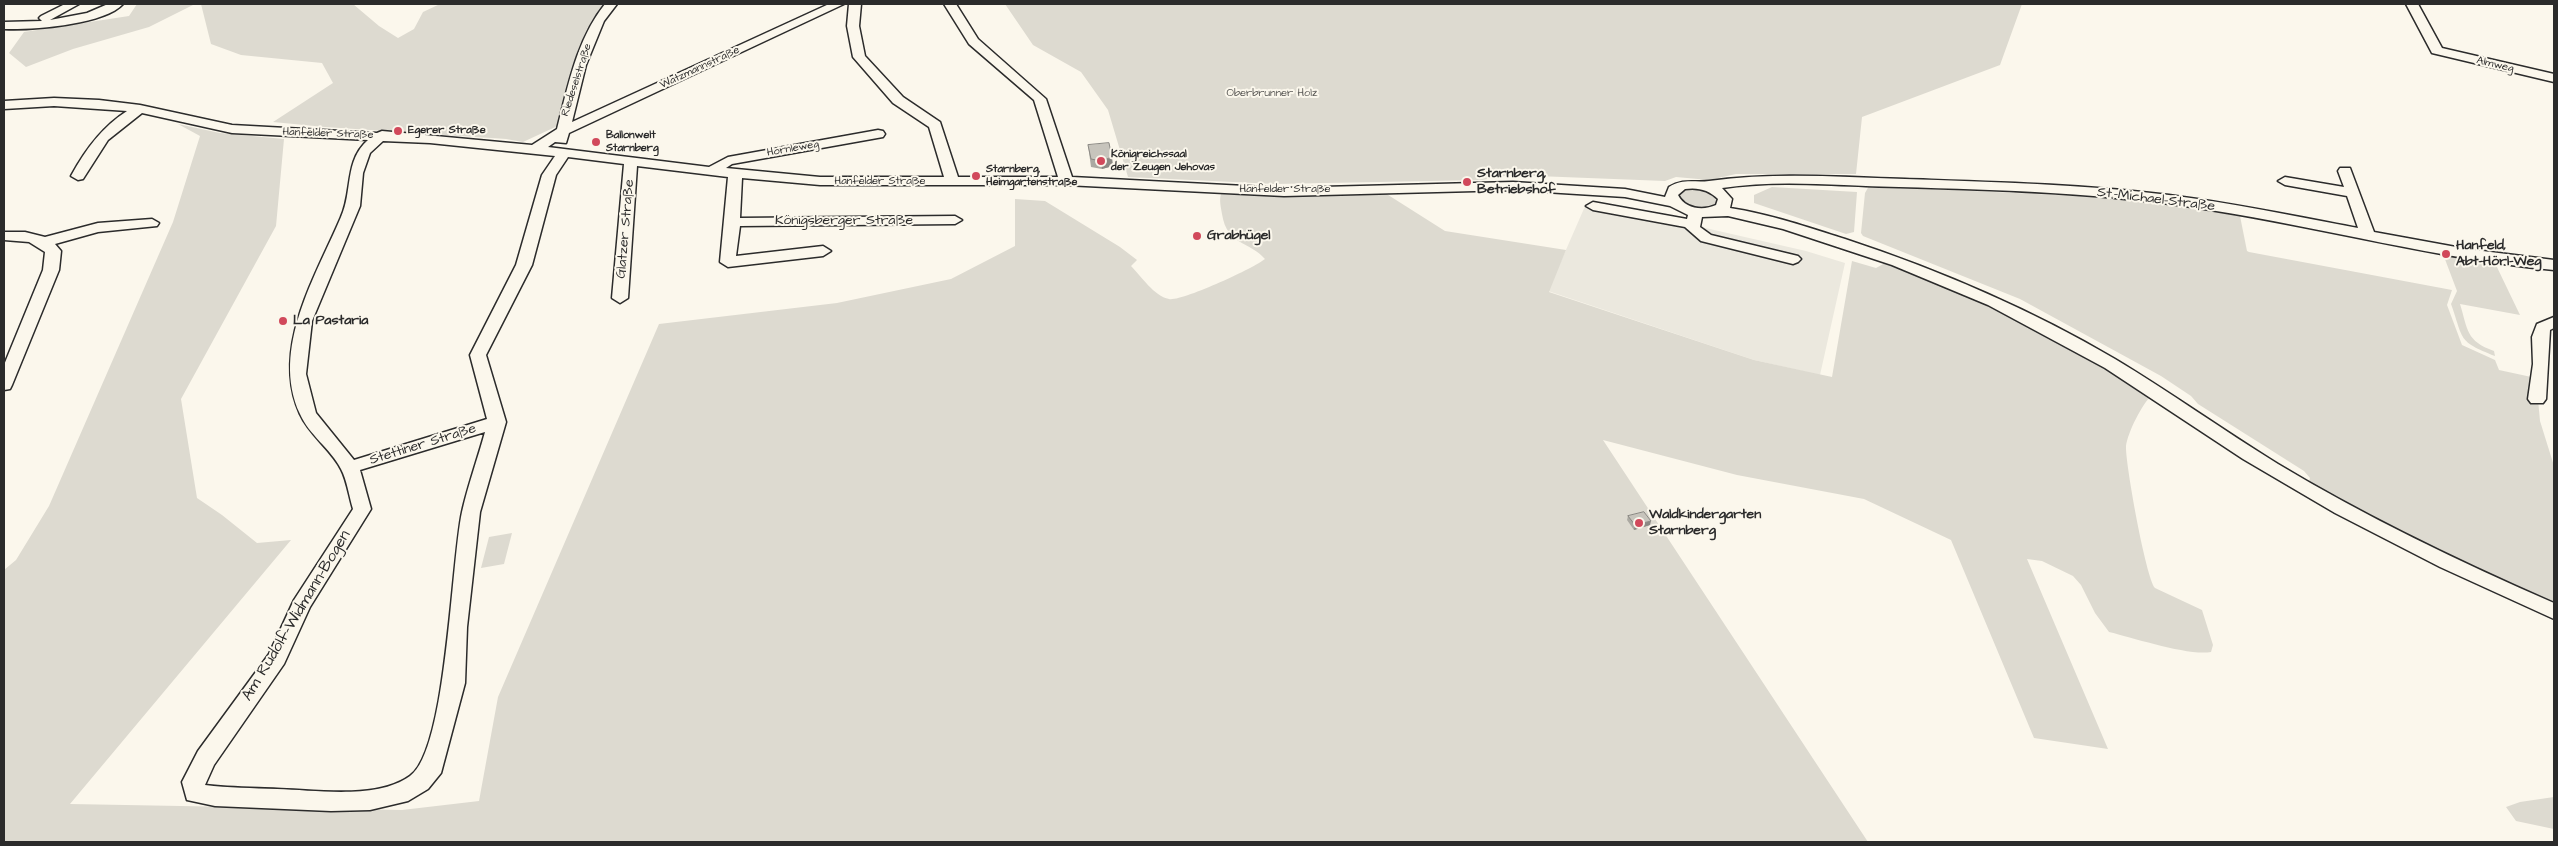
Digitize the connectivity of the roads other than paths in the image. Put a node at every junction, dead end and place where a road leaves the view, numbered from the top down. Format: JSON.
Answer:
{"nodes":[{"id":1,"x":73,"y":4,"type":"edge"},
{"id":2,"x":118,"y":4,"type":"edge"},
{"id":3,"x":611,"y":4,"type":"edge"},
{"id":4,"x":838,"y":4,"type":"edge"},
{"id":5,"x":855,"y":4,"type":"edge"},
{"id":6,"x":950,"y":4,"type":"edge"},
{"id":7,"x":2412,"y":4,"type":"edge"},
{"id":8,"x":4,"y":26,"type":"edge"},
{"id":9,"x":30,"y":26,"type":"junction"},
{"id":10,"x":2554,"y":78,"type":"edge"},
{"id":11,"x":4,"y":105,"type":"edge"},
{"id":12,"x":140,"y":109,"type":"junction"},
{"id":13,"x":561,"y":132,"type":"junction"},
{"id":14,"x":878,"y":134,"type":"dead end"},
{"id":15,"x":382,"y":135,"type":"junction"},
{"id":16,"x":536,"y":149,"type":"junction"},
{"id":17,"x":560,"y":152,"type":"junction"},
{"id":18,"x":631,"y":161,"type":"junction"},
{"id":19,"x":711,"y":171,"type":"junction"},
{"id":20,"x":2345,"y":171,"type":"dead end"},
{"id":21,"x":735,"y":174,"type":"junction"},
{"id":22,"x":78,"y":176,"type":"dead end"},
{"id":23,"x":1753,"y":180,"type":"junction"},
{"id":24,"x":1066,"y":181,"type":"junction"},
{"id":25,"x":2285,"y":181,"type":"dead end"},
{"id":26,"x":953,"y":182,"type":"junction"},
{"id":27,"x":1706,"y":186,"type":"junction"},
{"id":28,"x":2354,"y":193,"type":"junction"},
{"id":29,"x":1673,"y":197,"type":"junction"},
{"id":30,"x":1723,"y":197,"type":"junction"},
{"id":31,"x":1593,"y":206,"type":"dead end"},
{"id":32,"x":1714,"y":211,"type":"junction"},
{"id":33,"x":1693,"y":218,"type":"junction"},
{"id":34,"x":1764,"y":219,"type":"junction"},
{"id":35,"x":955,"y":220,"type":"dead end"},
{"id":36,"x":734,"y":222,"type":"junction"},
{"id":37,"x":152,"y":223,"type":"dead end"},
{"id":38,"x":2368,"y":235,"type":"junction"},
{"id":39,"x":4,"y":236,"type":"edge"},
{"id":40,"x":46,"y":242,"type":"junction"},
{"id":41,"x":823,"y":251,"type":"dead end"},
{"id":42,"x":1793,"y":259,"type":"dead end"},
{"id":43,"x":2554,"y":265,"type":"edge"},
{"id":44,"x":620,"y":298,"type":"dead end"},
{"id":45,"x":2554,"y":322,"type":"edge"},
{"id":46,"x":4,"y":385,"type":"edge"},
{"id":47,"x":2537,"y":398,"type":"dead end"},
{"id":48,"x":497,"y":422,"type":"junction"},
{"id":49,"x":350,"y":467,"type":"junction"},
{"id":50,"x":2554,"y":611,"type":"edge"}],
"edges":[{"from":1,"to":9,"type":"street"},
{"from":2,"to":9,"type":"street"},
{"from":3,"to":13,"type":"street","name":"Riedeselstraße"},
{"from":4,"to":13,"type":"street","name":"Watzmannstraße"},
{"from":5,"to":26,"type":"street"},
{"from":6,"to":24,"type":"street"},
{"from":7,"to":10,"type":"street","name":"Almweg"},
{"from":8,"to":9,"type":"street"},
{"from":11,"to":12,"type":"street","name":"Hanfelder Straße"},
{"from":12,"to":15,"type":"street","name":"Hanfelder Straße"},
{"from":12,"to":22,"type":"street"},
{"from":13,"to":16,"type":"street","name":"Watzmannstraße"},
{"from":13,"to":17,"type":"street","name":"Riedeselstraße"},
{"from":14,"to":19,"type":"street","name":"Hörnleweg"},
{"from":15,"to":16,"type":"street","name":"Hanfelder Straße"},
{"from":15,"to":49,"type":"street"},
{"from":16,"to":17,"type":"street","name":"Hanfelder Straße"},
{"from":17,"to":18,"type":"street","name":"Hanfelder Straße"},
{"from":17,"to":48,"type":"street","name":"Riedeselstraße"},
{"from":18,"to":19,"type":"street","name":"Hanfelder Straße"},
{"from":18,"to":44,"type":"street","name":"Glatzer Straße"},
{"from":19,"to":21,"type":"street","name":"Hanfelder Straße"},
{"from":20,"to":28,"type":"street"},
{"from":21,"to":26,"type":"street","name":"Hanfelder Straße"},
{"from":21,"to":36,"type":"street"},
{"from":23,"to":27,"type":"street","name":"St.-Michael-Straße"},
{"from":23,"to":30,"type":"street","name":"St.-Michael-Straße"},
{"from":23,"to":38,"type":"street","name":"St.-Michael-Straße"},
{"from":24,"to":26,"type":"street","name":"Hanfelder Straße"},
{"from":24,"to":29,"type":"street","name":"Hanfelder Straße"},
{"from":25,"to":28,"type":"street"},
{"from":27,"to":29,"type":"street","name":"St.-Michael-Straße"},
{"from":27,"to":30,"type":"street"},
{"from":28,"to":38,"type":"street"},
{"from":29,"to":33,"type":"street"},
{"from":30,"to":32,"type":"street"},
{"from":30,"to":34,"type":"street"},
{"from":31,"to":33,"type":"street"},
{"from":32,"to":33,"type":"street"},
{"from":32,"to":34,"type":"street"},
{"from":33,"to":42,"type":"street"},
{"from":34,"to":50,"type":"street"},
{"from":35,"to":36,"type":"street","name":"Königsberger Straße"},
{"from":36,"to":41,"type":"street"},
{"from":37,"to":40,"type":"street"},
{"from":38,"to":43,"type":"street","name":"St.-Michael-Straße"},
{"from":39,"to":40,"type":"street"},
{"from":40,"to":46,"type":"street"},
{"from":45,"to":47,"type":"street"},
{"from":48,"to":49,"type":"street","name":"Stettiner Straße"},
{"from":48,"to":49,"type":"street","name":"Am Rudolf-Widmann-Bogen"}]}
